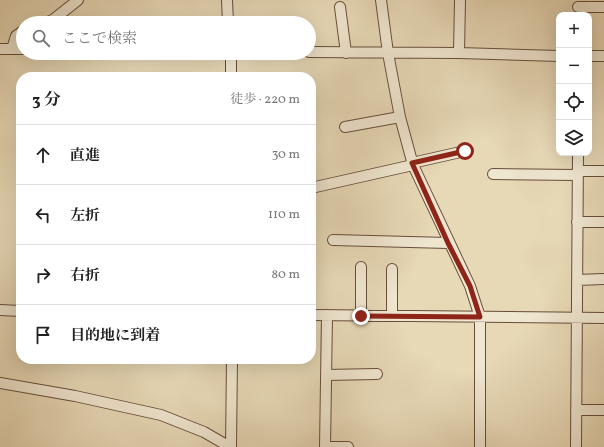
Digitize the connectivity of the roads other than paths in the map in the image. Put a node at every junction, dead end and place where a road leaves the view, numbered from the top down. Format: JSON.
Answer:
{"nodes":[{"id":1,"x":78,"y":0,"type":"edge"},
{"id":2,"x":227,"y":0,"type":"edge"},
{"id":3,"x":381,"y":0,"type":"edge"},
{"id":4,"x":460,"y":0,"type":"edge"},
{"id":5,"x":578,"y":7,"type":"edge"},
{"id":6,"x":604,"y":7,"type":"edge"},
{"id":7,"x":340,"y":8,"type":"dead end"},
{"id":8,"x":58,"y":16,"type":"edge"},
{"id":9,"x":228,"y":16,"type":"edge"},
{"id":10,"x":16,"y":36,"type":"edge"},
{"id":11,"x":0,"y":49,"type":"edge"},
{"id":12,"x":12,"y":49,"type":"junction"},
{"id":13,"x":16,"y":49,"type":"edge"},
{"id":14,"x":316,"y":52,"type":"edge"},
{"id":15,"x":346,"y":52,"type":"junction"},
{"id":16,"x":388,"y":53,"type":"junction"},
{"id":17,"x":459,"y":53,"type":"junction"},
{"id":18,"x":556,"y":56,"type":"edge"},
{"id":19,"x":592,"y":56,"type":"edge"},
{"id":20,"x":604,"y":56,"type":"edge"},
{"id":21,"x":231,"y":60,"type":"edge"},
{"id":22,"x":232,"y":72,"type":"edge"},
{"id":23,"x":400,"y":117,"type":"junction"},
{"id":24,"x":345,"y":127,"type":"dead end"},
{"id":25,"x":465,"y":151,"type":"dead end"},
{"id":26,"x":578,"y":156,"type":"edge"},
{"id":27,"x":412,"y":164,"type":"junction"},
{"id":28,"x":604,"y":172,"type":"edge"},
{"id":29,"x":578,"y":173,"type":"junction"},
{"id":30,"x":493,"y":174,"type":"dead end"},
{"id":31,"x":316,"y":187,"type":"edge"},
{"id":32,"x":578,"y":222,"type":"junction"},
{"id":33,"x":604,"y":222,"type":"edge"},
{"id":34,"x":333,"y":240,"type":"dead end"},
{"id":35,"x":448,"y":243,"type":"junction"},
{"id":36,"x":361,"y":267,"type":"dead end"},
{"id":37,"x":392,"y":269,"type":"dead end"},
{"id":38,"x":604,"y":279,"type":"edge"},
{"id":39,"x":577,"y":280,"type":"junction"},
{"id":40,"x":0,"y":310,"type":"edge"},
{"id":41,"x":16,"y":311,"type":"edge"},
{"id":42,"x":316,"y":315,"type":"edge"},
{"id":43,"x":327,"y":315,"type":"junction"},
{"id":44,"x":361,"y":316,"type":"junction"},
{"id":45,"x":392,"y":316,"type":"junction"},
{"id":46,"x":480,"y":317,"type":"junction"},
{"id":47,"x":577,"y":318,"type":"junction"},
{"id":48,"x":604,"y":318,"type":"edge"},
{"id":49,"x":232,"y":364,"type":"edge"},
{"id":50,"x":376,"y":374,"type":"dead end"},
{"id":51,"x":326,"y":375,"type":"junction"},
{"id":52,"x":0,"y":383,"type":"edge"},
{"id":53,"x":576,"y":410,"type":"junction"},
{"id":54,"x":604,"y":410,"type":"edge"},
{"id":55,"x":230,"y":447,"type":"edge"},
{"id":56,"x":324,"y":447,"type":"edge"},
{"id":57,"x":348,"y":447,"type":"edge"},
{"id":58,"x":480,"y":447,"type":"edge"},
{"id":59,"x":576,"y":447,"type":"edge"}],
"edges":[{"from":1,"to":8,"type":"street"},
{"from":2,"to":9,"type":"street"},
{"from":3,"to":16,"type":"street"},
{"from":4,"to":17,"type":"street"},
{"from":5,"to":6,"type":"street"},
{"from":7,"to":15,"type":"street"},
{"from":10,"to":12,"type":"street"},
{"from":11,"to":12,"type":"street"},
{"from":12,"to":13,"type":"street"},
{"from":14,"to":15,"type":"street"},
{"from":15,"to":16,"type":"street"},
{"from":16,"to":17,"type":"street"},
{"from":16,"to":23,"type":"street"},
{"from":17,"to":18,"type":"street"},
{"from":19,"to":20,"type":"street"},
{"from":21,"to":22,"type":"street"},
{"from":23,"to":24,"type":"street"},
{"from":23,"to":27,"type":"street"},
{"from":25,"to":27,"type":"street"},
{"from":26,"to":29,"type":"street"},
{"from":27,"to":31,"type":"street"},
{"from":27,"to":35,"type":"street"},
{"from":28,"to":29,"type":"street"},
{"from":29,"to":30,"type":"street"},
{"from":29,"to":32,"type":"street"},
{"from":32,"to":33,"type":"street"},
{"from":32,"to":39,"type":"street"},
{"from":34,"to":35,"type":"street"},
{"from":35,"to":46,"type":"street"},
{"from":36,"to":44,"type":"street"},
{"from":37,"to":45,"type":"street"},
{"from":38,"to":39,"type":"street"},
{"from":39,"to":47,"type":"street"},
{"from":40,"to":41,"type":"street"},
{"from":42,"to":43,"type":"street"},
{"from":43,"to":44,"type":"street"},
{"from":43,"to":51,"type":"street"},
{"from":44,"to":45,"type":"street"},
{"from":45,"to":46,"type":"street"},
{"from":46,"to":47,"type":"street"},
{"from":46,"to":58,"type":"street"},
{"from":47,"to":48,"type":"street"},
{"from":47,"to":53,"type":"street"},
{"from":49,"to":55,"type":"street"},
{"from":50,"to":51,"type":"street"},
{"from":51,"to":56,"type":"street"},
{"from":52,"to":55,"type":"street"},
{"from":53,"to":54,"type":"street"},
{"from":53,"to":59,"type":"street"},
{"from":56,"to":57,"type":"street"}]}
